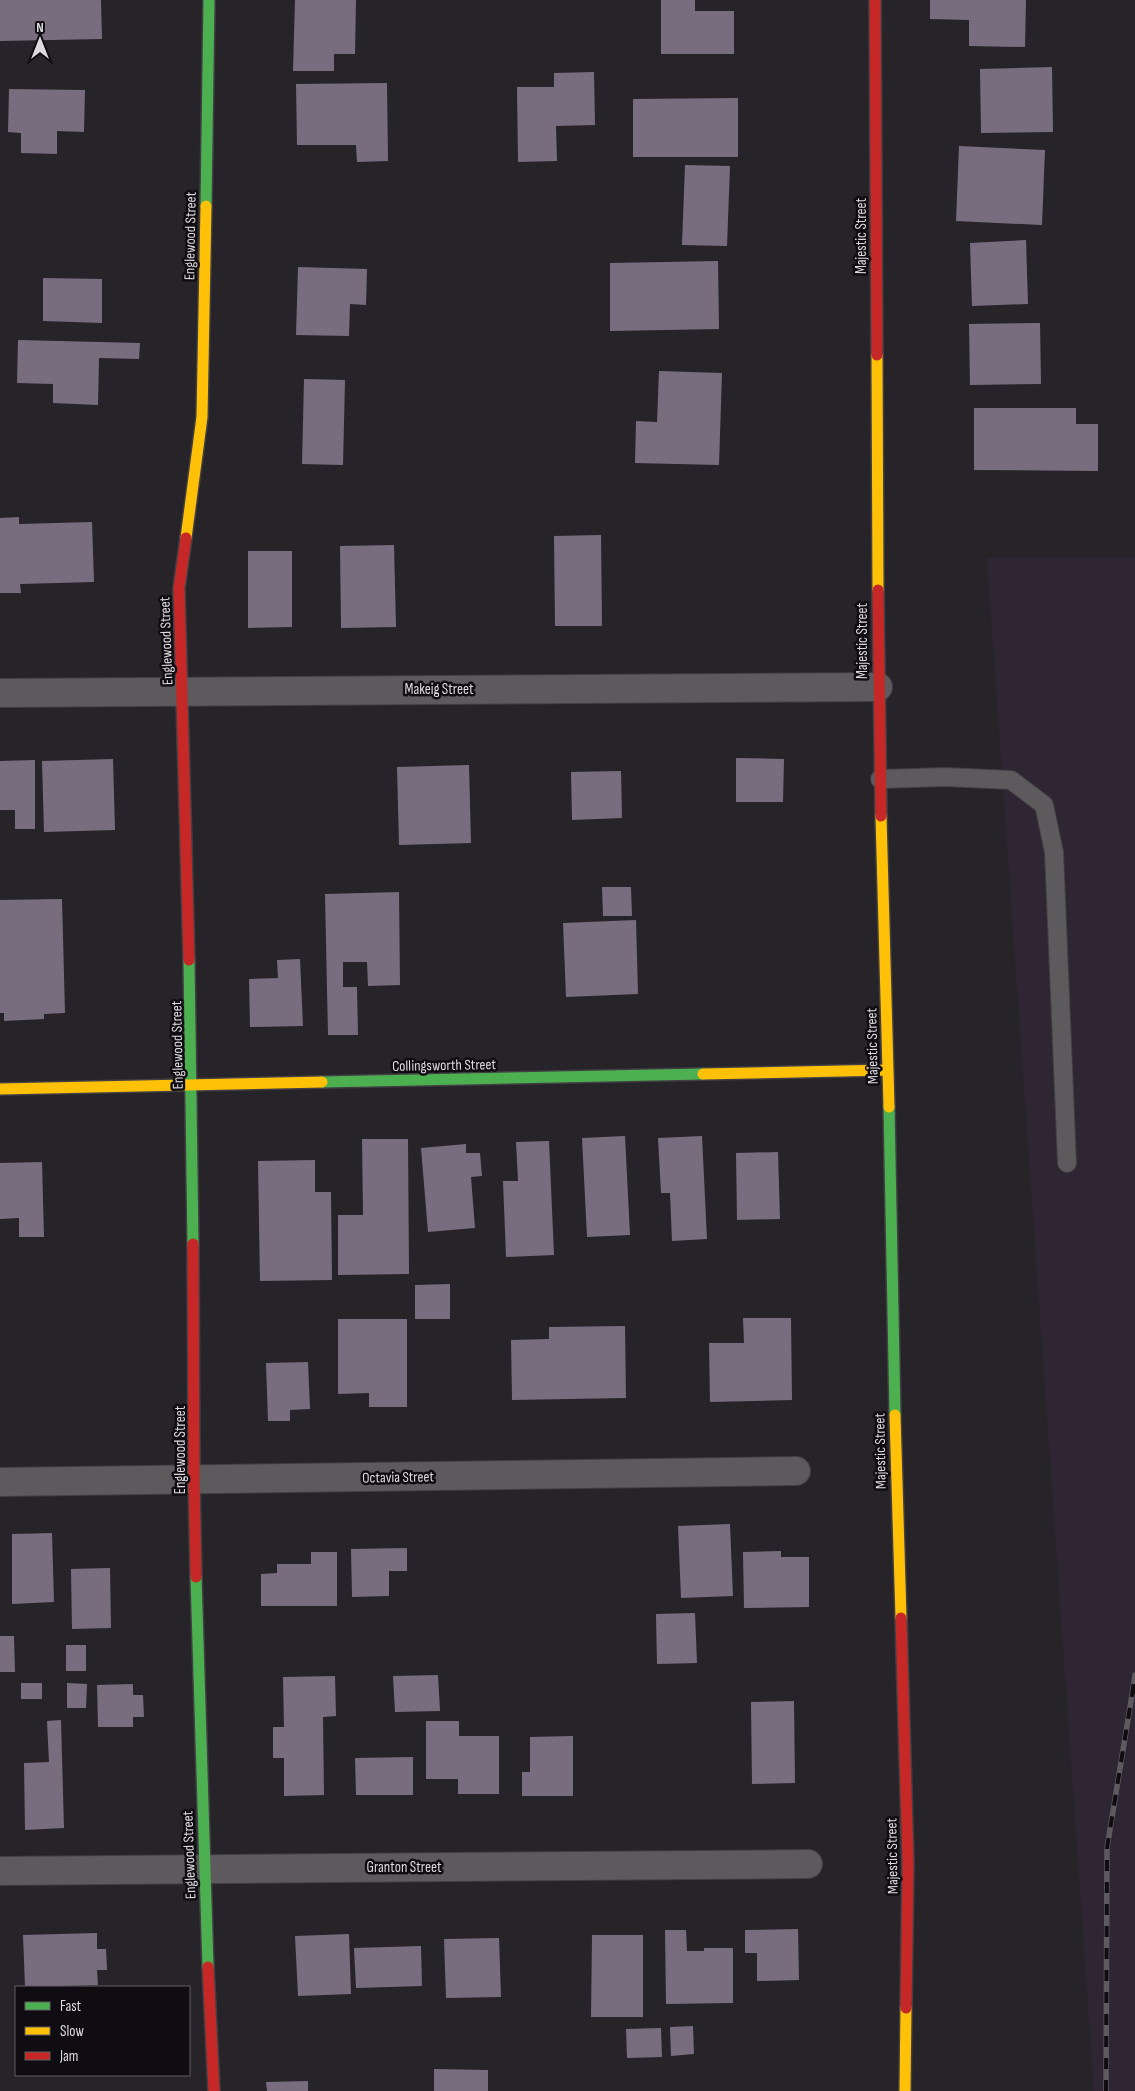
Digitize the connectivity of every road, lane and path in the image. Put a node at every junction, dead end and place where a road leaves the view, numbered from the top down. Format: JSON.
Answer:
{"nodes":[{"id":1,"x":209,"y":0,"type":"edge"},
{"id":2,"x":875,"y":0,"type":"edge"},
{"id":3,"x":878,"y":687,"type":"junction"},
{"id":4,"x":184,"y":690,"type":"junction"},
{"id":5,"x":0,"y":693,"type":"edge"},
{"id":6,"x":880,"y":779,"type":"junction"},
{"id":7,"x":888,"y":1070,"type":"junction"},
{"id":8,"x":192,"y":1085,"type":"junction"},
{"id":9,"x":0,"y":1089,"type":"edge"},
{"id":10,"x":1067,"y":1163,"type":"dead end"},
{"id":11,"x":796,"y":1472,"type":"dead end"},
{"id":12,"x":194,"y":1480,"type":"junction"},
{"id":13,"x":0,"y":1482,"type":"edge"},
{"id":14,"x":808,"y":1864,"type":"dead end"},
{"id":15,"x":204,"y":1868,"type":"junction"},
{"id":16,"x":0,"y":1872,"type":"edge"},
{"id":17,"x":214,"y":2091,"type":"edge"},
{"id":18,"x":904,"y":2091,"type":"edge"}],
"edges":[{"from":1,"to":4,"type":"street","name":"Englewood Street"},
{"from":2,"to":3,"type":"street","name":"Majestic Street"},
{"from":3,"to":4,"type":"street","name":"Makeig Street"},
{"from":3,"to":6,"type":"street","name":"Majestic Street"},
{"from":4,"to":5,"type":"street","name":"Makeig Street"},
{"from":4,"to":8,"type":"street","name":"Englewood Street"},
{"from":6,"to":7,"type":"street","name":"Majestic Street"},
{"from":6,"to":10,"type":"lane"},
{"from":7,"to":8,"type":"street","name":"Collingsworth Street"},
{"from":7,"to":18,"type":"street","name":"Majestic Street"},
{"from":8,"to":9,"type":"street","name":"Collingsworth Street"},
{"from":8,"to":12,"type":"street","name":"Englewood Street"},
{"from":11,"to":12,"type":"street","name":"Octavia Street"},
{"from":12,"to":13,"type":"street","name":"Octavia Street"},
{"from":12,"to":15,"type":"street","name":"Englewood Street"},
{"from":14,"to":15,"type":"street","name":"Granton Street"},
{"from":15,"to":16,"type":"street","name":"Granton Street"},
{"from":15,"to":17,"type":"street","name":"Englewood Street"}]}
